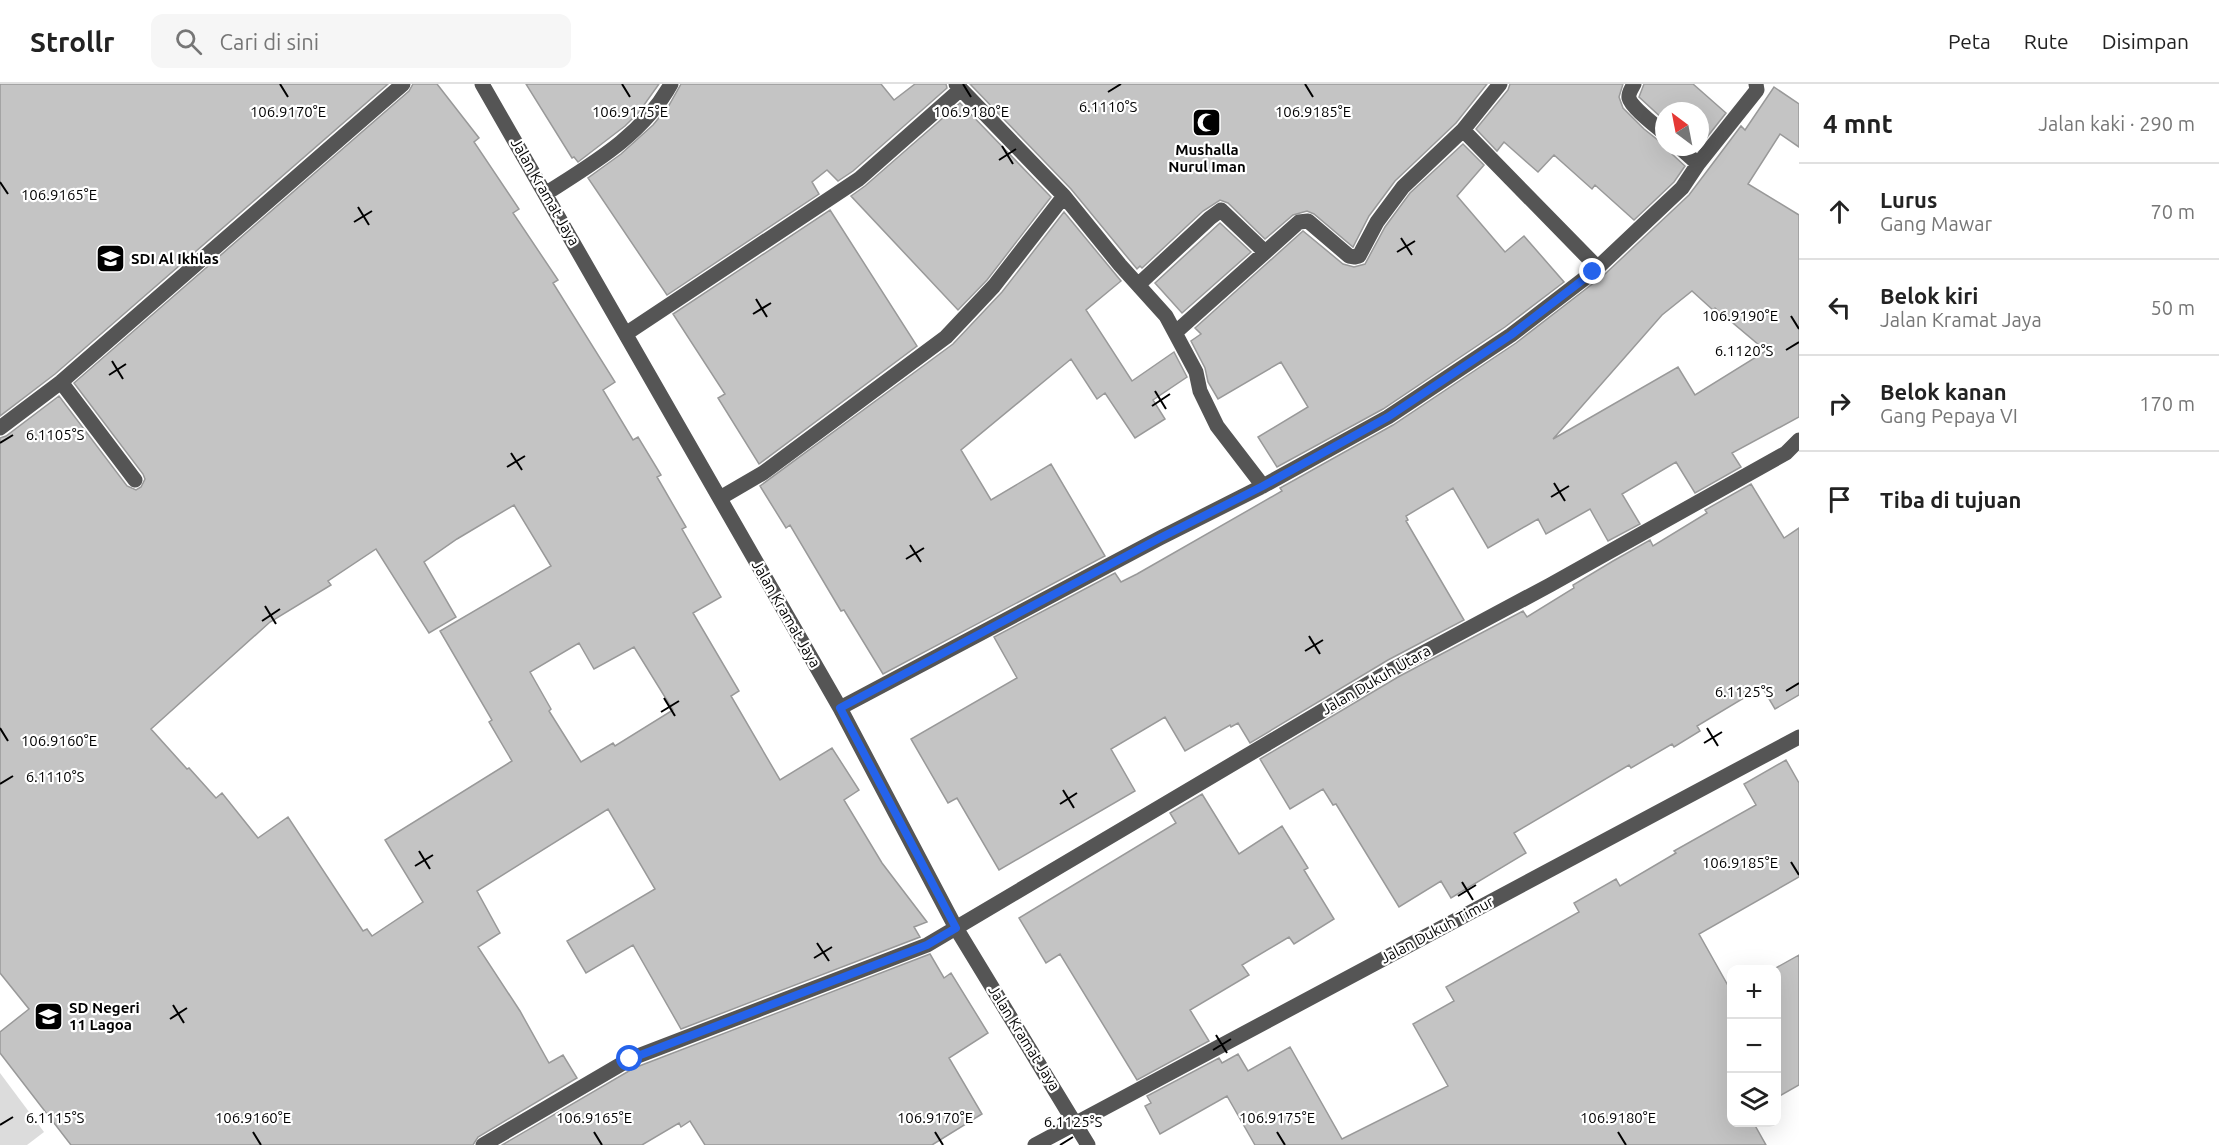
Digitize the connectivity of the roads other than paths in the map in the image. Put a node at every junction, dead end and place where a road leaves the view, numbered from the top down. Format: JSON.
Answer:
{"nodes":[{"id":1,"x":403,"y":84,"type":"edge"},
{"id":2,"x":482,"y":84,"type":"edge"},
{"id":3,"x":671,"y":84,"type":"edge"},
{"id":4,"x":1500,"y":84,"type":"edge"},
{"id":5,"x":1634,"y":84,"type":"edge"},
{"id":6,"x":1756,"y":84,"type":"edge"},
{"id":7,"x":959,"y":87,"type":"edge"},
{"id":8,"x":1655,"y":125,"type":"edge"},
{"id":9,"x":1463,"y":130,"type":"junction"},
{"id":10,"x":1689,"y":156,"type":"edge"},
{"id":11,"x":1698,"y":164,"type":"junction"},
{"id":12,"x":545,"y":194,"type":"junction"},
{"id":13,"x":1064,"y":196,"type":"junction"},
{"id":14,"x":1265,"y":252,"type":"junction"},
{"id":15,"x":1598,"y":268,"type":"junction"},
{"id":16,"x":1139,"y":284,"type":"junction"},
{"id":17,"x":1176,"y":332,"type":"junction"},
{"id":18,"x":627,"y":333,"type":"junction"},
{"id":19,"x":61,"y":382,"type":"junction"},
{"id":20,"x":0,"y":428,"type":"edge"},
{"id":21,"x":1799,"y":440,"type":"edge"},
{"id":22,"x":135,"y":480,"type":"dead end"},
{"id":23,"x":1263,"y":486,"type":"junction"},
{"id":24,"x":720,"y":498,"type":"junction"},
{"id":25,"x":840,"y":708,"type":"junction"},
{"id":26,"x":1799,"y":737,"type":"edge"},
{"id":27,"x":956,"y":928,"type":"junction"},
{"id":28,"x":1075,"y":1122,"type":"junction"},
{"id":29,"x":483,"y":1145,"type":"edge"},
{"id":30,"x":1035,"y":1145,"type":"edge"},
{"id":31,"x":1088,"y":1145,"type":"edge"}],
"edges":[{"from":1,"to":19,"type":"street"},
{"from":2,"to":12,"type":"street","name":"Jalan Kramat Jaya"},
{"from":3,"to":12,"type":"street"},
{"from":4,"to":9,"type":"street"},
{"from":5,"to":8,"type":"street"},
{"from":6,"to":11,"type":"street"},
{"from":7,"to":13,"type":"street"},
{"from":7,"to":18,"type":"street"},
{"from":9,"to":14,"type":"street"},
{"from":9,"to":15,"type":"street"},
{"from":10,"to":11,"type":"street"},
{"from":11,"to":15,"type":"street"},
{"from":12,"to":18,"type":"street","name":"Jalan Kramat Jaya"},
{"from":13,"to":16,"type":"street"},
{"from":13,"to":24,"type":"street"},
{"from":14,"to":16,"type":"street"},
{"from":14,"to":17,"type":"street"},
{"from":15,"to":23,"type":"street"},
{"from":16,"to":17,"type":"street"},
{"from":17,"to":23,"type":"street"},
{"from":18,"to":24,"type":"street","name":"Jalan Kramat Jaya"},
{"from":19,"to":20,"type":"street"},
{"from":19,"to":22,"type":"street"},
{"from":21,"to":27,"type":"street","name":"Jalan Dukuh Utara"},
{"from":23,"to":25,"type":"street"},
{"from":24,"to":25,"type":"street","name":"Jalan Kramat Jaya"},
{"from":25,"to":27,"type":"street","name":"Jalan Kramat Jaya"},
{"from":26,"to":28,"type":"street","name":"Jalan Dukuh Timur"},
{"from":27,"to":28,"type":"street","name":"Jalan Kramat Jaya"},
{"from":27,"to":29,"type":"street","name":"Jalan Dukuh Utara"},
{"from":28,"to":30,"type":"street","name":"Jalan Dukuh Timur"},
{"from":28,"to":31,"type":"street","name":"Jalan Kramat Jaya"}]}
